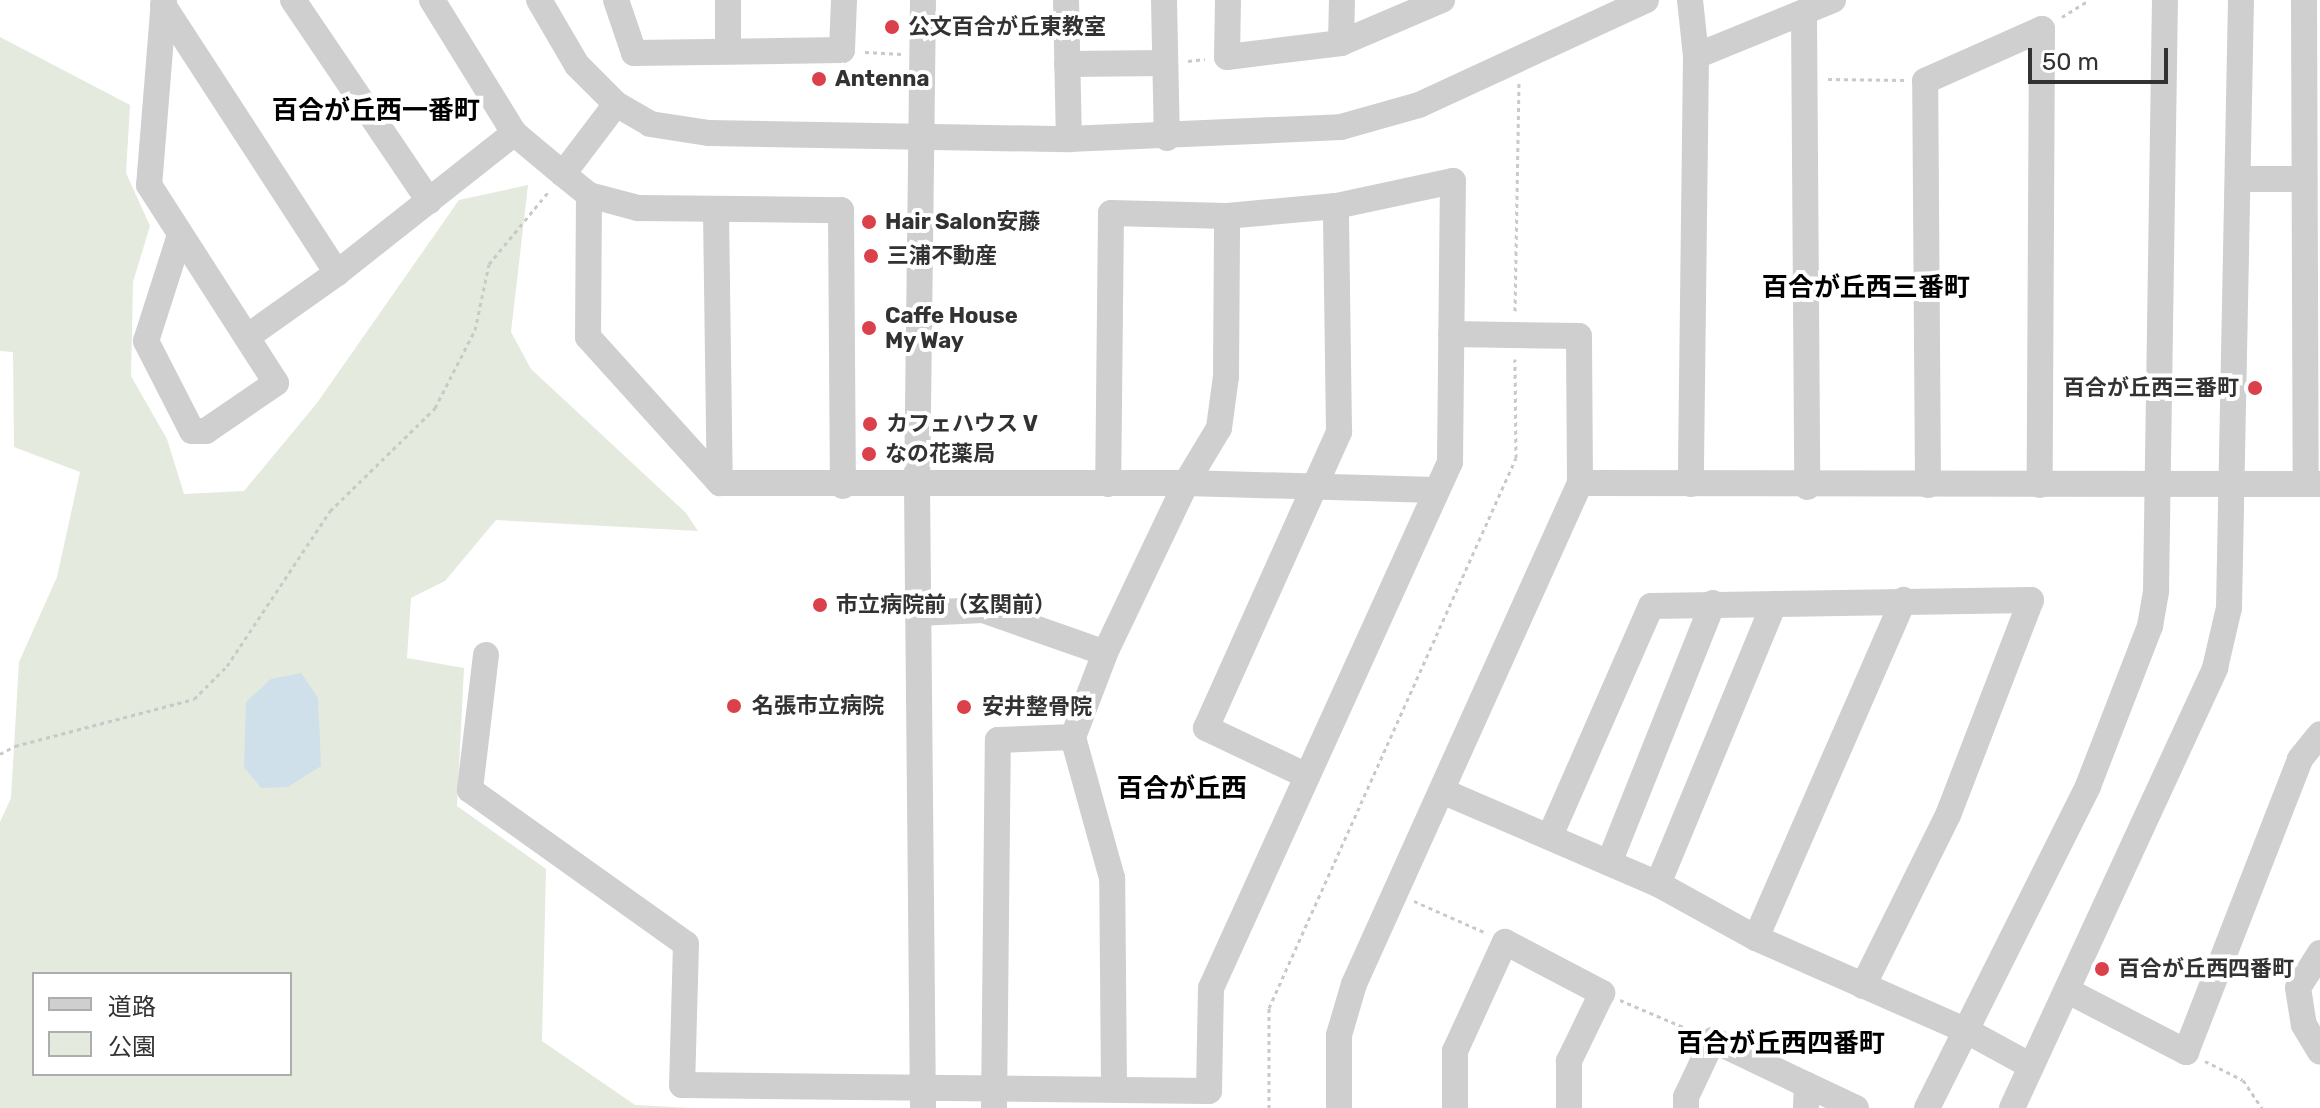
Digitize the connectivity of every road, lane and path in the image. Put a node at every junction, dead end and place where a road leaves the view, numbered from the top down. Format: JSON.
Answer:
{"nodes":[{"id":1,"x":293,"y":0,"type":"edge"},
{"id":2,"x":432,"y":0,"type":"edge"},
{"id":3,"x":539,"y":0,"type":"edge"},
{"id":4,"x":616,"y":0,"type":"edge"},
{"id":5,"x":728,"y":0,"type":"edge"},
{"id":6,"x":844,"y":0,"type":"edge"},
{"id":7,"x":923,"y":0,"type":"edge"},
{"id":8,"x":1066,"y":0,"type":"edge"},
{"id":9,"x":1164,"y":0,"type":"edge"},
{"id":10,"x":1228,"y":0,"type":"edge"},
{"id":11,"x":1342,"y":0,"type":"edge"},
{"id":12,"x":1442,"y":0,"type":"edge"},
{"id":13,"x":1646,"y":0,"type":"edge"},
{"id":14,"x":1690,"y":0,"type":"edge"},
{"id":15,"x":1833,"y":0,"type":"edge"},
{"id":16,"x":2089,"y":0,"type":"edge"},
{"id":17,"x":2165,"y":0,"type":"edge"},
{"id":18,"x":2241,"y":0,"type":"edge"},
{"id":19,"x":2304,"y":0,"type":"edge"},
{"id":20,"x":164,"y":2,"type":"edge"},
{"id":21,"x":1804,"y":14,"type":"junction"},
{"id":22,"x":2042,"y":29,"type":"junction"},
{"id":23,"x":1341,"y":43,"type":"junction"},
{"id":24,"x":846,"y":50,"type":"junction"},
{"id":25,"x":728,"y":51,"type":"junction"},
{"id":26,"x":915,"y":56,"type":"junction"},
{"id":27,"x":1696,"y":56,"type":"junction"},
{"id":28,"x":1227,"y":57,"type":"junction"},
{"id":29,"x":1519,"y":59,"type":"junction"},
{"id":30,"x":1165,"y":63,"type":"junction"},
{"id":31,"x":1067,"y":64,"type":"junction"},
{"id":32,"x":1804,"y":78,"type":"junction"},
{"id":33,"x":1925,"y":81,"type":"junction"},
{"id":34,"x":616,"y":104,"type":"junction"},
{"id":35,"x":514,"y":133,"type":"junction"},
{"id":36,"x":921,"y":134,"type":"junction"},
{"id":37,"x":1167,"y":138,"type":"junction"},
{"id":38,"x":1069,"y":139,"type":"junction"},
{"id":39,"x":563,"y":174,"type":"junction"},
{"id":40,"x":2240,"y":179,"type":"junction"},
{"id":41,"x":2304,"y":179,"type":"junction"},
{"id":42,"x":589,"y":195,"type":"junction"},
{"id":43,"x":429,"y":201,"type":"junction"},
{"id":44,"x":1336,"y":206,"type":"junction"},
{"id":45,"x":716,"y":212,"type":"junction"},
{"id":46,"x":1227,"y":216,"type":"junction"},
{"id":47,"x":179,"y":238,"type":"junction"},
{"id":48,"x":337,"y":273,"type":"junction"},
{"id":49,"x":1451,"y":334,"type":"junction"},
{"id":50,"x":1515,"y":335,"type":"junction"},
{"id":51,"x":247,"y":337,"type":"junction"},
{"id":52,"x":720,"y":483,"type":"junction"},
{"id":53,"x":1186,"y":483,"type":"junction"},
{"id":54,"x":1580,"y":483,"type":"junction"},
{"id":55,"x":2157,"y":483,"type":"junction"},
{"id":56,"x":1108,"y":484,"type":"junction"},
{"id":57,"x":1691,"y":484,"type":"junction"},
{"id":58,"x":2313,"y":484,"type":"edge"},
{"id":59,"x":1928,"y":485,"type":"junction"},
{"id":60,"x":2040,"y":485,"type":"junction"},
{"id":61,"x":2230,"y":485,"type":"junction"},
{"id":62,"x":843,"y":486,"type":"junction"},
{"id":63,"x":917,"y":486,"type":"junction"},
{"id":64,"x":1312,"y":487,"type":"junction"},
{"id":65,"x":1807,"y":487,"type":"junction"},
{"id":66,"x":1435,"y":490,"type":"junction"},
{"id":67,"x":1904,"y":600,"type":"junction"},
{"id":68,"x":1713,"y":603,"type":"junction"},
{"id":69,"x":1774,"y":604,"type":"junction"},
{"id":70,"x":918,"y":613,"type":"junction"},
{"id":71,"x":1105,"y":653,"type":"junction"},
{"id":72,"x":486,"y":655,"type":"dead end"},
{"id":73,"x":2320,"y":734,"type":"edge"},
{"id":74,"x":1073,"y":737,"type":"junction"},
{"id":75,"x":0,"y":754,"type":"edge"},
{"id":76,"x":1307,"y":776,"type":"junction"},
{"id":77,"x":1442,"y":791,"type":"junction"},
{"id":78,"x":1550,"y":836,"type":"junction"},
{"id":79,"x":1609,"y":863,"type":"junction"},
{"id":80,"x":1658,"y":884,"type":"junction"},
{"id":81,"x":1395,"y":894,"type":"junction"},
{"id":82,"x":1756,"y":938,"type":"junction"},
{"id":83,"x":1505,"y":942,"type":"junction"},
{"id":84,"x":2320,"y":953,"type":"edge"},
{"id":85,"x":1863,"y":986,"type":"junction"},
{"id":86,"x":2070,"y":992,"type":"junction"},
{"id":87,"x":1602,"y":993,"type":"junction"},
{"id":88,"x":1967,"y":1031,"type":"junction"},
{"id":89,"x":1713,"y":1040,"type":"junction"},
{"id":90,"x":2186,"y":1052,"type":"junction"},
{"id":91,"x":2320,"y":1052,"type":"edge"},
{"id":92,"x":2031,"y":1066,"type":"junction"},
{"id":93,"x":1114,"y":1087,"type":"junction"},
{"id":94,"x":1806,"y":1097,"type":"edge"},
{"id":95,"x":800,"y":1098,"type":"edge"},
{"id":96,"x":995,"y":1098,"type":"edge"},
{"id":97,"x":1209,"y":1099,"type":"edge"},
{"id":98,"x":923,"y":1100,"type":"edge"},
{"id":99,"x":1269,"y":1108,"type":"edge"},
{"id":100,"x":1339,"y":1108,"type":"edge"},
{"id":101,"x":1455,"y":1108,"type":"edge"},
{"id":102,"x":1569,"y":1108,"type":"edge"},
{"id":103,"x":1686,"y":1108,"type":"edge"},
{"id":104,"x":1856,"y":1108,"type":"edge"},
{"id":105,"x":1927,"y":1108,"type":"edge"},
{"id":106,"x":2012,"y":1108,"type":"edge"},
{"id":107,"x":2262,"y":1108,"type":"edge"}],
"edges":[{"from":1,"to":43,"type":"street"},
{"from":2,"to":35,"type":"street"},
{"from":3,"to":34,"type":"street"},
{"from":4,"to":25,"type":"street"},
{"from":5,"to":25,"type":"street"},
{"from":6,"to":24,"type":"street"},
{"from":7,"to":26,"type":"street"},
{"from":8,"to":31,"type":"street"},
{"from":9,"to":30,"type":"street"},
{"from":10,"to":28,"type":"street"},
{"from":11,"to":23,"type":"street"},
{"from":12,"to":23,"type":"street"},
{"from":13,"to":29,"type":"street"},
{"from":14,"to":27,"type":"street"},
{"from":15,"to":21,"type":"street"},
{"from":16,"to":22,"type":"path"},
{"from":17,"to":55,"type":"street"},
{"from":18,"to":40,"type":"street"},
{"from":19,"to":41,"type":"street"},
{"from":20,"to":47,"type":"street"},
{"from":20,"to":48,"type":"street"},
{"from":21,"to":27,"type":"street"},
{"from":21,"to":32,"type":"street"},
{"from":22,"to":33,"type":"street"},
{"from":22,"to":60,"type":"street"},
{"from":23,"to":28,"type":"street"},
{"from":24,"to":25,"type":"street"},
{"from":24,"to":26,"type":"path"},
{"from":26,"to":36,"type":"street"},
{"from":27,"to":57,"type":"street"},
{"from":28,"to":30,"type":"path"},
{"from":29,"to":37,"type":"street"},
{"from":29,"to":50,"type":"path"},
{"from":30,"to":31,"type":"street"},
{"from":30,"to":37,"type":"street"},
{"from":31,"to":38,"type":"street"},
{"from":32,"to":33,"type":"path"},
{"from":32,"to":65,"type":"street"},
{"from":33,"to":59,"type":"street"},
{"from":34,"to":36,"type":"street"},
{"from":34,"to":39,"type":"street"},
{"from":35,"to":39,"type":"street"},
{"from":35,"to":43,"type":"street"},
{"from":36,"to":38,"type":"street"},
{"from":36,"to":63,"type":"street"},
{"from":37,"to":38,"type":"street"},
{"from":39,"to":42,"type":"street"},
{"from":39,"to":75,"type":"path"},
{"from":40,"to":41,"type":"street"},
{"from":40,"to":61,"type":"street"},
{"from":41,"to":58,"type":"street"},
{"from":42,"to":45,"type":"street"},
{"from":42,"to":52,"type":"street"},
{"from":43,"to":48,"type":"street"},
{"from":44,"to":46,"type":"street"},
{"from":44,"to":49,"type":"street"},
{"from":44,"to":64,"type":"street"},
{"from":45,"to":52,"type":"street"},
{"from":45,"to":62,"type":"street"},
{"from":46,"to":53,"type":"street"},
{"from":46,"to":56,"type":"street"},
{"from":47,"to":51,"type":"street"},
{"from":47,"to":51,"type":"street"},
{"from":48,"to":51,"type":"street"},
{"from":49,"to":50,"type":"street"},
{"from":49,"to":66,"type":"street"},
{"from":50,"to":54,"type":"street"},
{"from":50,"to":99,"type":"path"},
{"from":52,"to":62,"type":"street"},
{"from":53,"to":56,"type":"street"},
{"from":53,"to":64,"type":"street"},
{"from":53,"to":71,"type":"street"},
{"from":54,"to":57,"type":"street"},
{"from":54,"to":77,"type":"street"},
{"from":55,"to":60,"type":"street"},
{"from":55,"to":61,"type":"street"},
{"from":55,"to":88,"type":"street"},
{"from":56,"to":63,"type":"street"},
{"from":57,"to":65,"type":"street"},
{"from":58,"to":61,"type":"street"},
{"from":59,"to":60,"type":"street"},
{"from":59,"to":65,"type":"street"},
{"from":61,"to":86,"type":"street"},
{"from":62,"to":63,"type":"street"},
{"from":63,"to":70,"type":"street"},
{"from":64,"to":66,"type":"street"},
{"from":64,"to":76,"type":"street"},
{"from":66,"to":76,"type":"street"},
{"from":67,"to":69,"type":"street"},
{"from":67,"to":82,"type":"street"},
{"from":67,"to":85,"type":"street"},
{"from":68,"to":69,"type":"street"},
{"from":68,"to":78,"type":"street"},
{"from":68,"to":79,"type":"street"},
{"from":69,"to":80,"type":"street"},
{"from":70,"to":71,"type":"street"},
{"from":70,"to":98,"type":"street"},
{"from":71,"to":74,"type":"street"},
{"from":72,"to":95,"type":"street"},
{"from":73,"to":90,"type":"street"},
{"from":74,"to":93,"type":"street"},
{"from":74,"to":96,"type":"street"},
{"from":76,"to":97,"type":"street"},
{"from":77,"to":78,"type":"street"},
{"from":77,"to":81,"type":"street"},
{"from":78,"to":79,"type":"street"},
{"from":79,"to":80,"type":"street"},
{"from":80,"to":82,"type":"street"},
{"from":81,"to":83,"type":"path"},
{"from":81,"to":100,"type":"street"},
{"from":82,"to":85,"type":"street"},
{"from":83,"to":87,"type":"street"},
{"from":83,"to":101,"type":"street"},
{"from":84,"to":91,"type":"street"},
{"from":85,"to":88,"type":"street"},
{"from":86,"to":90,"type":"street"},
{"from":86,"to":92,"type":"street"},
{"from":87,"to":89,"type":"path"},
{"from":87,"to":102,"type":"street"},
{"from":88,"to":92,"type":"street"},
{"from":88,"to":105,"type":"street"},
{"from":89,"to":94,"type":"street"},
{"from":89,"to":103,"type":"street"},
{"from":90,"to":107,"type":"path"},
{"from":92,"to":106,"type":"street"},
{"from":93,"to":96,"type":"street"},
{"from":93,"to":97,"type":"street"},
{"from":94,"to":104,"type":"street"},
{"from":95,"to":98,"type":"street"},
{"from":96,"to":98,"type":"street"}]}
